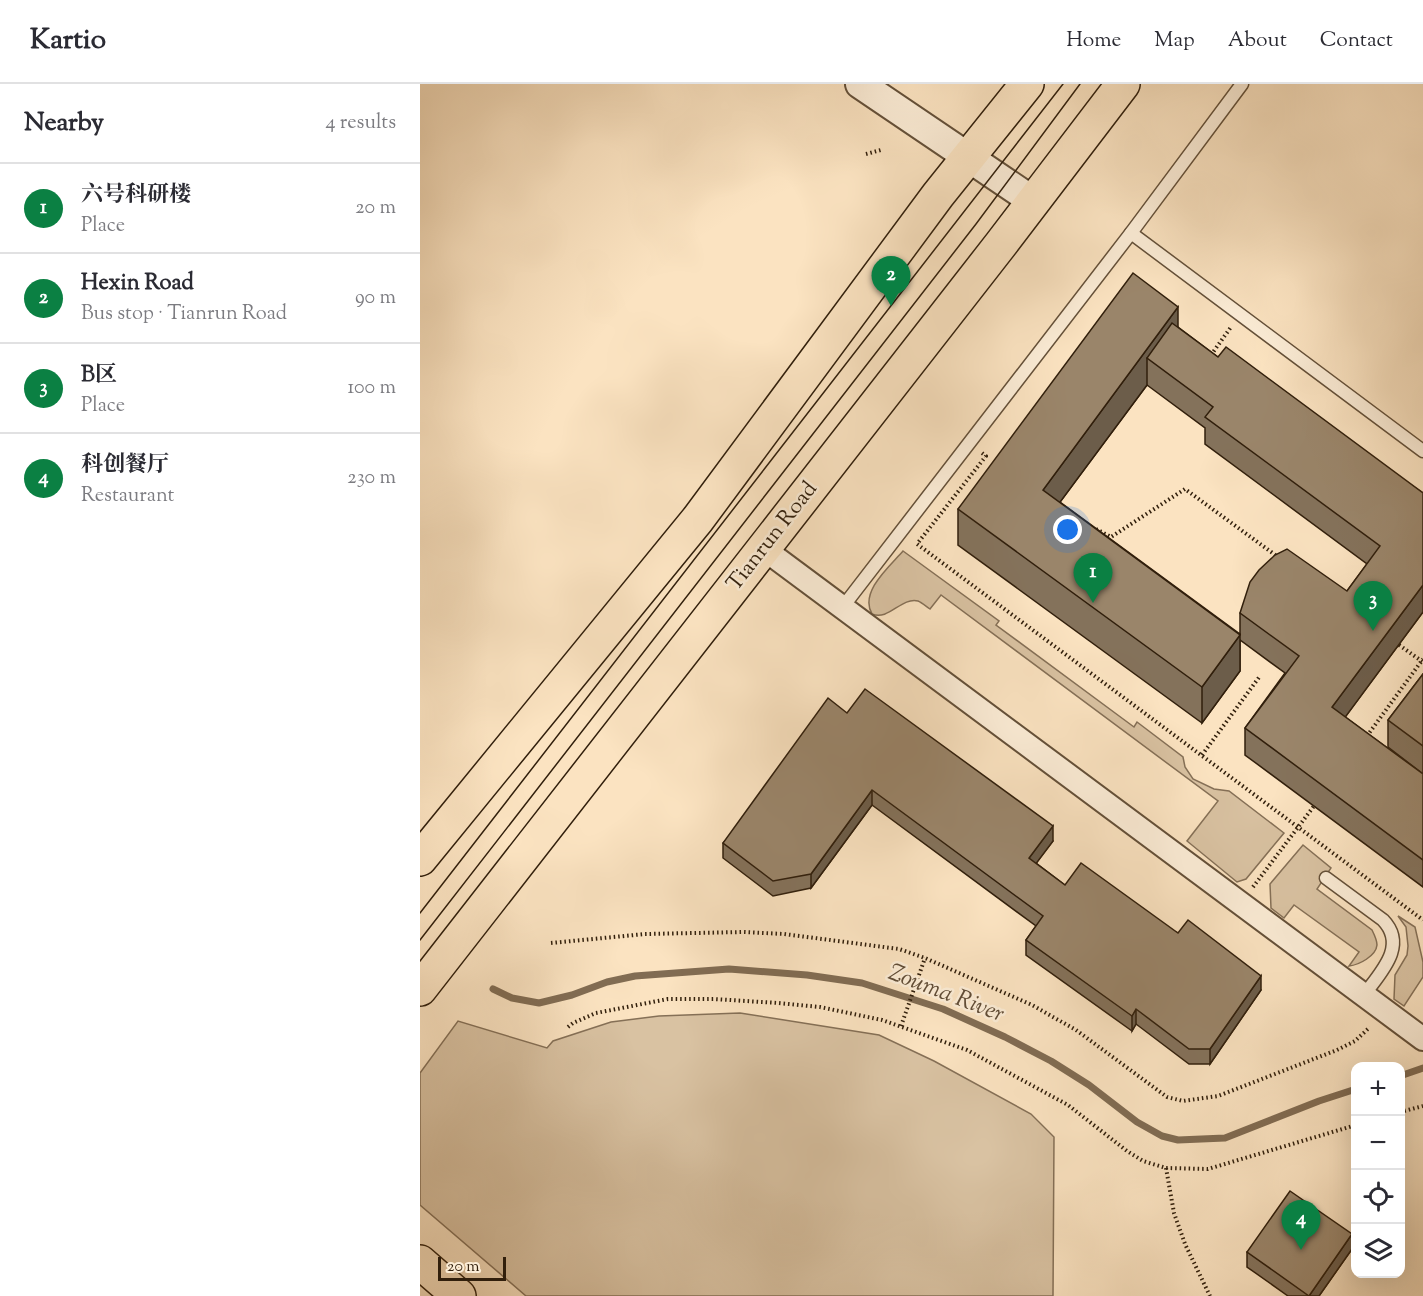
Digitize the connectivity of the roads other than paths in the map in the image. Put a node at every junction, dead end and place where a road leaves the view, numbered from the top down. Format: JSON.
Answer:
{"nodes":[{"id":1,"x":860,"y":84,"type":"edge"},
{"id":2,"x":1027,"y":84,"type":"edge"},
{"id":3,"x":1123,"y":84,"type":"edge"},
{"id":4,"x":1242,"y":84,"type":"edge"},
{"id":5,"x":969,"y":158,"type":"junction"},
{"id":6,"x":1033,"y":201,"type":"junction"},
{"id":7,"x":1131,"y":233,"type":"junction"},
{"id":8,"x":1423,"y":451,"type":"edge"},
{"id":9,"x":764,"y":549,"type":"junction"},
{"id":10,"x":842,"y":608,"type":"junction"},
{"id":11,"x":420,"y":859,"type":"edge"},
{"id":12,"x":1326,"y":878,"type":"dead end"},
{"id":13,"x":420,"y":989,"type":"edge"},
{"id":14,"x":1364,"y":995,"type":"junction"},
{"id":15,"x":1418,"y":1036,"type":"edge"},
{"id":16,"x":420,"y":1262,"type":"edge"},
{"id":17,"x":459,"y":1296,"type":"edge"}],
"edges":[{"from":1,"to":5,"type":"street"},
{"from":2,"to":5,"type":"main road"},
{"from":3,"to":6,"type":"main road","name":"Tianrun Road"},
{"from":4,"to":7,"type":"lane"},
{"from":5,"to":6,"type":"street"},
{"from":5,"to":11,"type":"main road"},
{"from":6,"to":9,"type":"main road","name":"Tianrun Road"},
{"from":7,"to":8,"type":"lane"},
{"from":7,"to":10,"type":"lane"},
{"from":9,"to":10,"type":"street"},
{"from":9,"to":13,"type":"main road","name":"Tianrun Road"},
{"from":10,"to":14,"type":"street"},
{"from":12,"to":14,"type":"lane"},
{"from":14,"to":15,"type":"street"},
{"from":16,"to":17,"type":"main road"}]}
